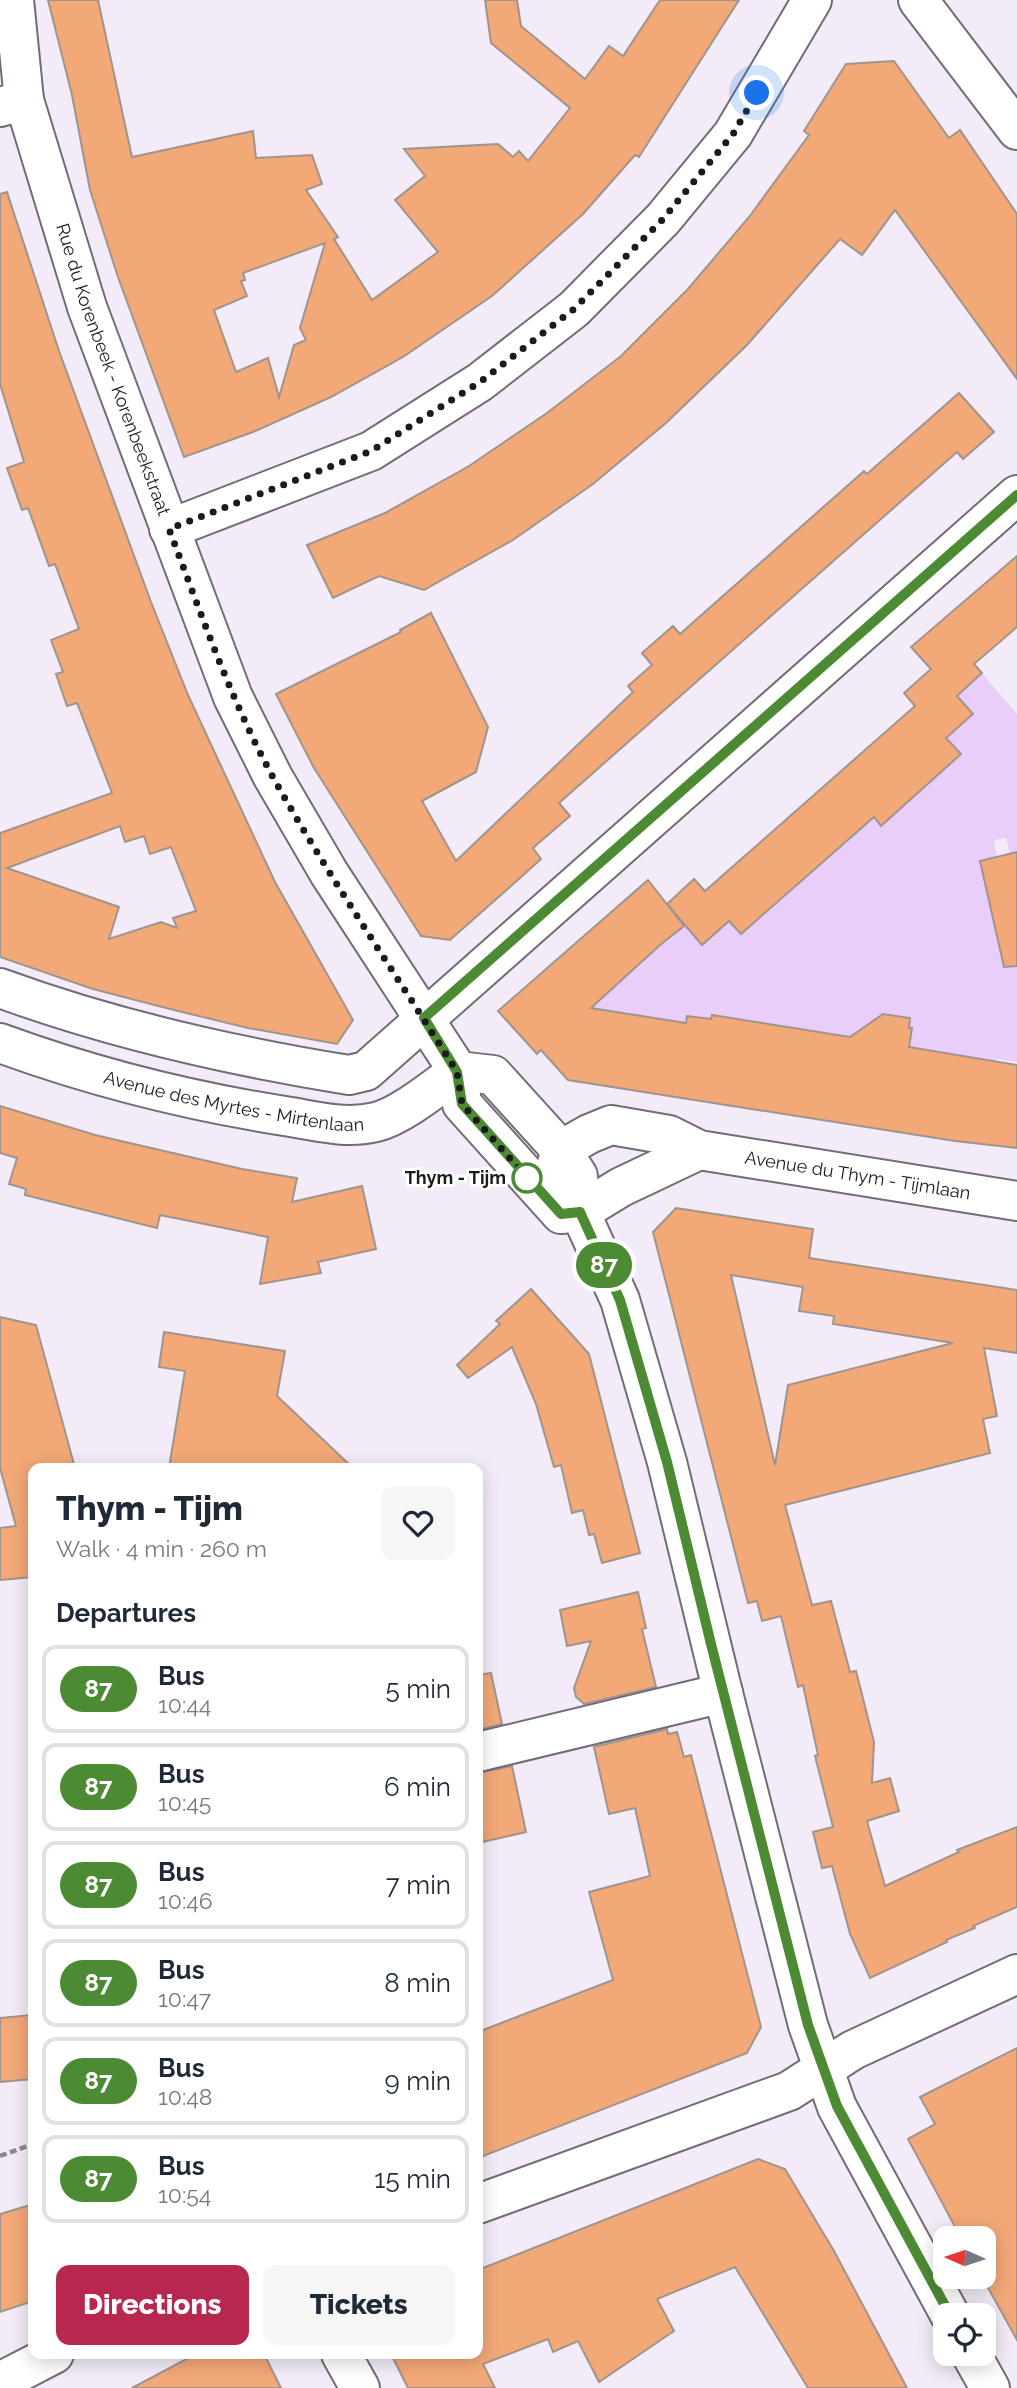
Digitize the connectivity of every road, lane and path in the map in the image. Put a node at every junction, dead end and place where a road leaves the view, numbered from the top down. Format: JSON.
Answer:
{"nodes":[{"id":1,"x":14,"y":0,"type":"edge"},
{"id":2,"x":813,"y":0,"type":"edge"},
{"id":3,"x":918,"y":0,"type":"edge"},
{"id":4,"x":12,"y":103,"type":"edge"},
{"id":5,"x":1017,"y":130,"type":"edge"},
{"id":6,"x":1017,"y":495,"type":"edge"},
{"id":7,"x":169,"y":529,"type":"junction"},
{"id":8,"x":0,"y":988,"type":"edge"},
{"id":9,"x":424,"y":1018,"type":"junction"},
{"id":10,"x":0,"y":1043,"type":"edge"},
{"id":11,"x":457,"y":1072,"type":"junction"},
{"id":12,"x":561,"y":1150,"type":"junction"},
{"id":13,"x":699,"y":1150,"type":"junction"},
{"id":14,"x":1017,"y":1201,"type":"edge"},
{"id":15,"x":563,"y":1206,"type":"junction"},
{"id":16,"x":723,"y":1693,"type":"junction"},
{"id":17,"x":483,"y":1751,"type":"edge"},
{"id":18,"x":1017,"y":1974,"type":"edge"},
{"id":19,"x":823,"y":2069,"type":"junction"},
{"id":20,"x":28,"y":2146,"type":"edge"},
{"id":21,"x":0,"y":2157,"type":"edge"},
{"id":22,"x":483,"y":2201,"type":"edge"},
{"id":23,"x":944,"y":2303,"type":"edge"},
{"id":24,"x":44,"y":2359,"type":"edge"},
{"id":25,"x":344,"y":2359,"type":"edge"},
{"id":26,"x":978,"y":2366,"type":"edge"},
{"id":27,"x":0,"y":2382,"type":"edge"},
{"id":28,"x":360,"y":2388,"type":"edge"},
{"id":29,"x":990,"y":2388,"type":"edge"}],
"edges":[{"from":1,"to":4,"type":"street","name":"Rue du Korenbeek - Korenbeekstraat"},
{"from":2,"to":7,"type":"street"},
{"from":3,"to":5,"type":"street"},
{"from":4,"to":7,"type":"street","name":"Rue du Korenbeek - Korenbeekstraat"},
{"from":6,"to":9,"type":"street"},
{"from":7,"to":9,"type":"street","name":"Rue du Korenbeek - Korenbeekstraat"},
{"from":8,"to":9,"type":"street"},
{"from":9,"to":11,"type":"street","name":"Rue du Korenbeek - Korenbeekstraat"},
{"from":10,"to":11,"type":"street","name":"Avenue des Myrtes - Mirtenlaan"},
{"from":11,"to":12,"type":"street"},
{"from":11,"to":15,"type":"street","name":"Rue du Korenbeek - Korenbeekstraat"},
{"from":12,"to":13,"type":"street","name":"Avenue du Thym - Tijmlaan"},
{"from":12,"to":15,"type":"street"},
{"from":13,"to":14,"type":"street","name":"Avenue du Thym - Tijmlaan"},
{"from":13,"to":15,"type":"street"},
{"from":15,"to":16,"type":"street","name":"Rue du Korenbeek - Korenbeekstraat"},
{"from":16,"to":17,"type":"street"},
{"from":16,"to":19,"type":"street","name":"Rue du Korenbeek - Korenbeekstraat"},
{"from":18,"to":19,"type":"street"},
{"from":19,"to":22,"type":"street"},
{"from":19,"to":23,"type":"street","name":"Rue du Korenbeek - Korenbeekstraat"},
{"from":20,"to":21,"type":"path"},
{"from":24,"to":27,"type":"street"},
{"from":25,"to":28,"type":"street"},
{"from":26,"to":29,"type":"street"}]}
